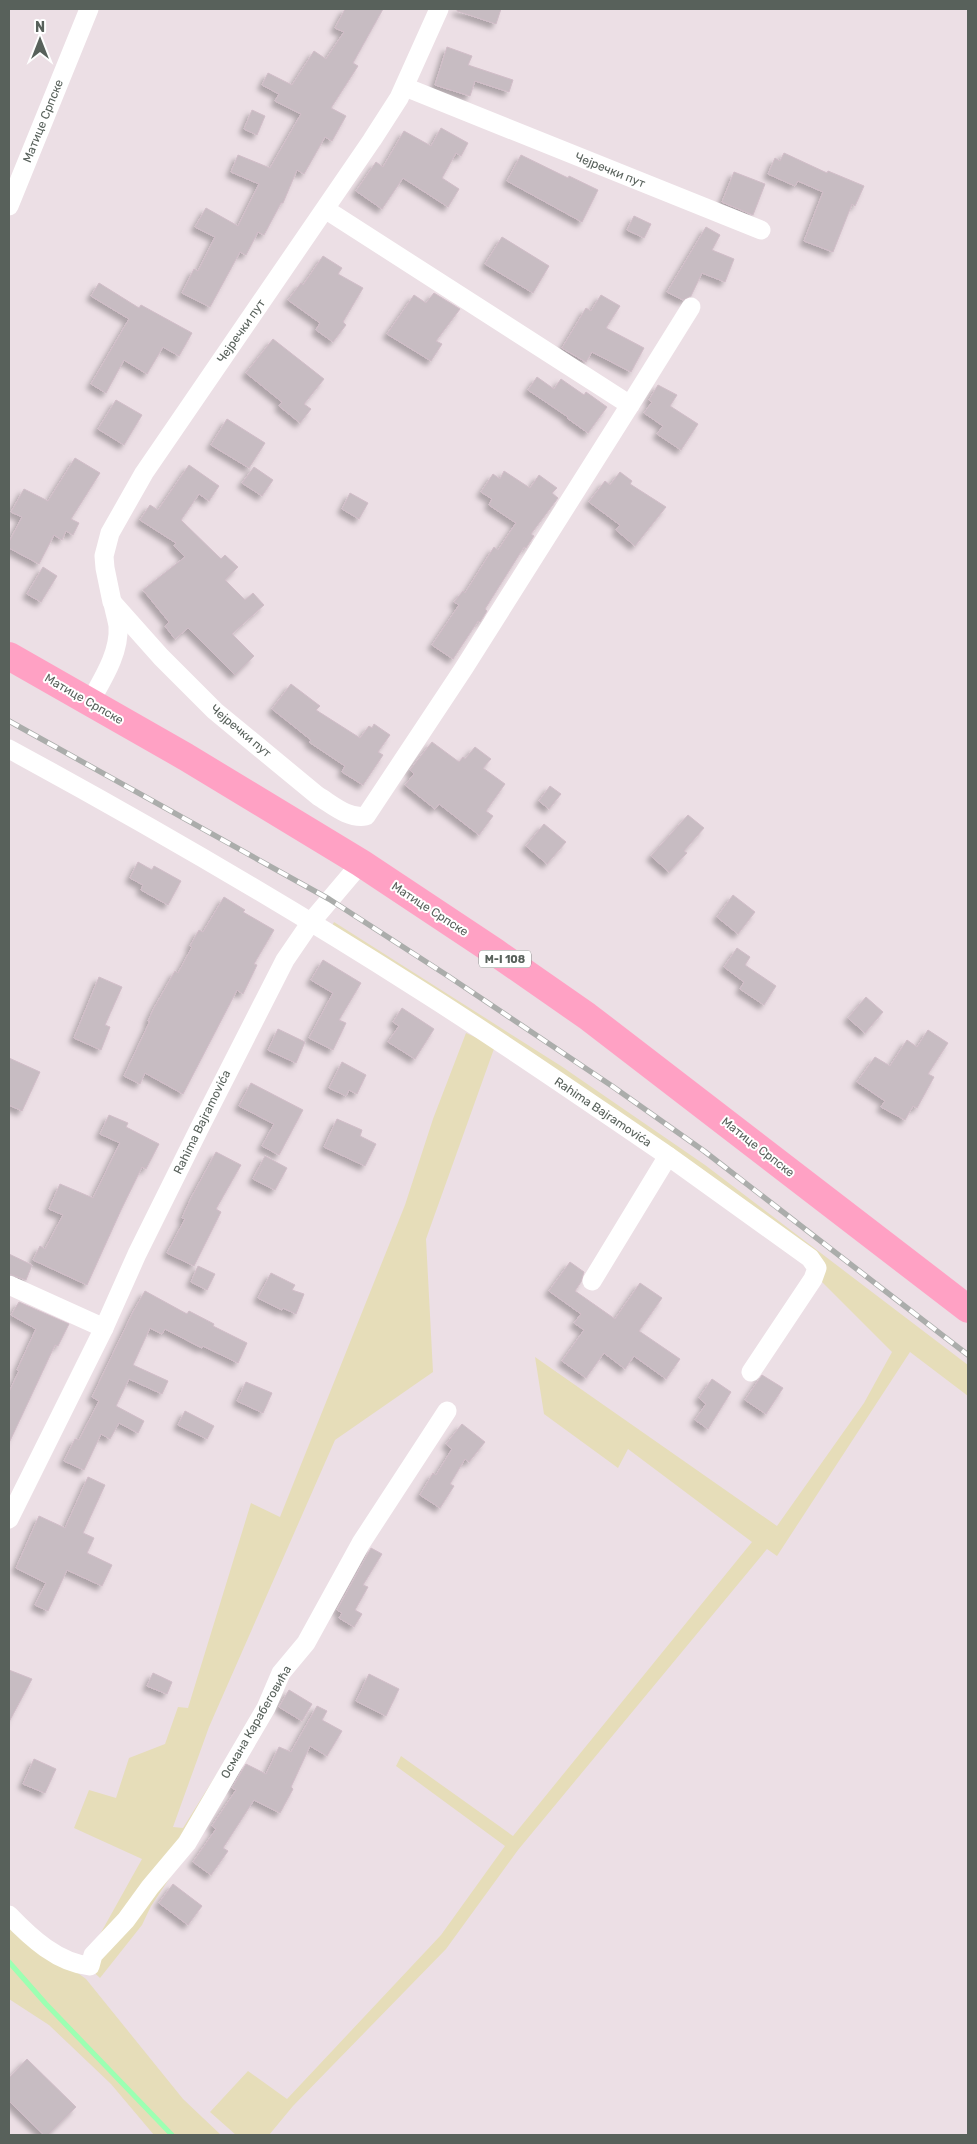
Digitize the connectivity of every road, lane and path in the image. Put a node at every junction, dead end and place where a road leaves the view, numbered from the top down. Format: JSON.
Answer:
{"nodes":[{"id":1,"x":89,"y":9,"type":"edge"},
{"id":2,"x":439,"y":9,"type":"edge"},
{"id":3,"x":405,"y":88,"type":"junction"},
{"id":4,"x":9,"y":206,"type":"edge"},
{"id":5,"x":325,"y":209,"type":"junction"},
{"id":6,"x":761,"y":230,"type":"dead end"},
{"id":7,"x":691,"y":307,"type":"dead end"},
{"id":8,"x":630,"y":405,"type":"junction"},
{"id":9,"x":112,"y":602,"type":"junction"},
{"id":10,"x":9,"y":656,"type":"edge"},
{"id":11,"x":90,"y":702,"type":"junction"},
{"id":12,"x":9,"y":749,"type":"edge"},
{"id":13,"x":361,"y":863,"type":"junction"},
{"id":14,"x":311,"y":922,"type":"junction"},
{"id":15,"x":668,"y":1156,"type":"junction"},
{"id":16,"x":592,"y":1281,"type":"dead end"},
{"id":17,"x":9,"y":1285,"type":"edge"},
{"id":18,"x":968,"y":1309,"type":"edge"},
{"id":19,"x":104,"y":1328,"type":"junction"},
{"id":20,"x":751,"y":1372,"type":"dead end"},
{"id":21,"x":447,"y":1411,"type":"dead end"},
{"id":22,"x":9,"y":1519,"type":"edge"},
{"id":23,"x":9,"y":1915,"type":"edge"}],
"edges":[{"from":1,"to":4,"type":"street","name":"Матице Српске"},
{"from":2,"to":3,"type":"street","name":"Чејречки пут"},
{"from":3,"to":5,"type":"street","name":"Чејречки пут"},
{"from":3,"to":6,"type":"street","name":"Чејречки пут"},
{"from":5,"to":8,"type":"street"},
{"from":5,"to":9,"type":"street","name":"Чејречки пут"},
{"from":7,"to":8,"type":"street","name":"Чејречки пут"},
{"from":8,"to":9,"type":"street","name":"Чејречки пут"},
{"from":9,"to":11,"type":"street"},
{"from":10,"to":11,"type":"main road","name":"Матице Српске","number":"M-I 108"},
{"from":11,"to":13,"type":"main road","name":"Матице Српске","number":"M-I 108"},
{"from":12,"to":14,"type":"street","name":"Rahima Bajramovića"},
{"from":13,"to":14,"type":"street","name":"Rahima Bajramovića"},
{"from":13,"to":18,"type":"main road","name":"Матице Српске","number":"M-I 108"},
{"from":14,"to":15,"type":"street","name":"Rahima Bajramovića"},
{"from":14,"to":19,"type":"street","name":"Rahima Bajramovića"},
{"from":15,"to":16,"type":"street"},
{"from":15,"to":20,"type":"street","name":"Rahima Bajramovića"},
{"from":17,"to":19,"type":"street"},
{"from":19,"to":22,"type":"street","name":"Rahima Bajramovića"},
{"from":21,"to":23,"type":"street","name":"Османа Карабеговића"}]}
